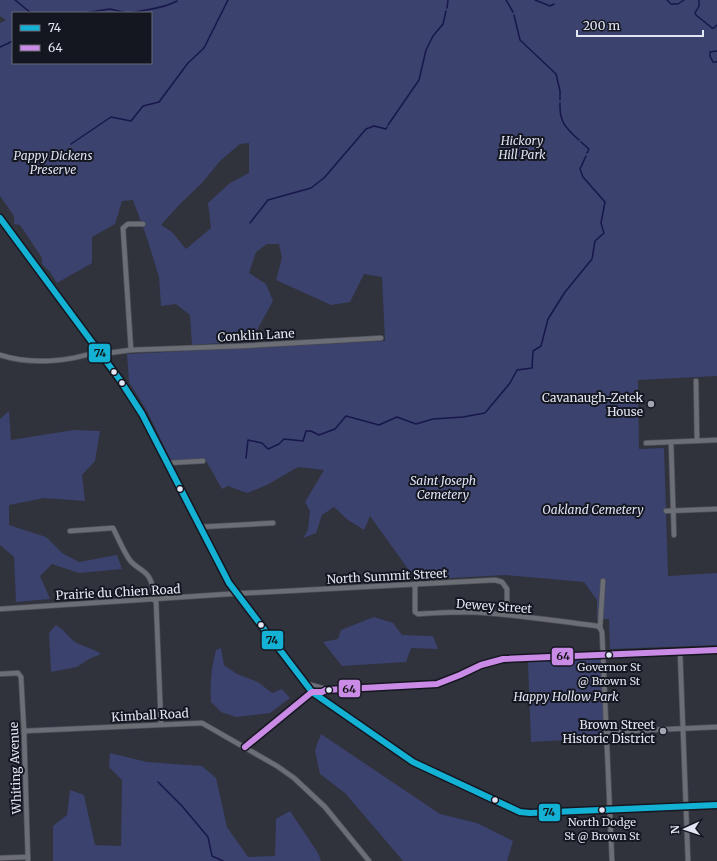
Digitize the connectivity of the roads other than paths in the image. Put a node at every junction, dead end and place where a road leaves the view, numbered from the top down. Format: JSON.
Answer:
{"nodes":[{"id":1,"x":0,"y":218,"type":"edge"},
{"id":2,"x":143,"y":224,"type":"dead end"},
{"id":3,"x":381,"y":338,"type":"dead end"},
{"id":4,"x":131,"y":350,"type":"junction"},
{"id":5,"x":100,"y":352,"type":"junction"},
{"id":6,"x":0,"y":355,"type":"edge"},
{"id":7,"x":696,"y":381,"type":"dead end"},
{"id":8,"x":717,"y":440,"type":"edge"},
{"id":9,"x":697,"y":441,"type":"junction"},
{"id":10,"x":671,"y":442,"type":"junction"},
{"id":11,"x":646,"y":443,"type":"dead end"},
{"id":12,"x":203,"y":461,"type":"dead end"},
{"id":13,"x":167,"y":463,"type":"junction"},
{"id":14,"x":717,"y":509,"type":"edge"},
{"id":15,"x":666,"y":511,"type":"dead end"},
{"id":16,"x":673,"y":511,"type":"junction"},
{"id":17,"x":273,"y":523,"type":"dead end"},
{"id":18,"x":200,"y":527,"type":"junction"},
{"id":19,"x":70,"y":532,"type":"dead end"},
{"id":20,"x":674,"y":534,"type":"dead end"},
{"id":21,"x":603,"y":581,"type":"dead end"},
{"id":22,"x":415,"y":585,"type":"junction"},
{"id":23,"x":236,"y":594,"type":"junction"},
{"id":24,"x":155,"y":600,"type":"junction"},
{"id":25,"x":0,"y":609,"type":"edge"},
{"id":26,"x":507,"y":615,"type":"junction"},
{"id":27,"x":600,"y":628,"type":"junction"},
{"id":28,"x":717,"y":650,"type":"edge"},
{"id":29,"x":680,"y":651,"type":"junction"},
{"id":30,"x":603,"y":655,"type":"junction"},
{"id":31,"x":0,"y":674,"type":"edge"},
{"id":32,"x":306,"y":684,"type":"junction"},
{"id":33,"x":326,"y":690,"type":"junction"},
{"id":34,"x":312,"y":692,"type":"junction"},
{"id":35,"x":327,"y":702,"type":"junction"},
{"id":36,"x":161,"y":724,"type":"junction"},
{"id":37,"x":717,"y":727,"type":"edge"},
{"id":38,"x":683,"y":729,"type":"junction"},
{"id":39,"x":24,"y":731,"type":"junction"},
{"id":40,"x":606,"y":732,"type":"junction"},
{"id":41,"x":245,"y":747,"type":"junction"},
{"id":42,"x":717,"y":805,"type":"edge"},
{"id":43,"x":686,"y":806,"type":"junction"},
{"id":44,"x":609,"y":809,"type":"junction"},
{"id":45,"x":0,"y":858,"type":"edge"},
{"id":46,"x":28,"y":859,"type":"edge"},
{"id":47,"x":369,"y":861,"type":"edge"},
{"id":48,"x":612,"y":861,"type":"edge"},
{"id":49,"x":688,"y":861,"type":"edge"}],
"edges":[{"from":1,"to":5,"type":"main road"},
{"from":2,"to":4,"type":"street"},
{"from":3,"to":4,"type":"street","name":"Conklin Lane"},
{"from":4,"to":5,"type":"street","name":"Conklin Lane"},
{"from":5,"to":6,"type":"street","name":"Conklin Lane"},
{"from":5,"to":13,"type":"main road"},
{"from":7,"to":9,"type":"street"},
{"from":8,"to":9,"type":"street"},
{"from":9,"to":10,"type":"street"},
{"from":10,"to":11,"type":"street"},
{"from":10,"to":16,"type":"street"},
{"from":12,"to":13,"type":"street"},
{"from":13,"to":18,"type":"main road"},
{"from":14,"to":16,"type":"street"},
{"from":15,"to":16,"type":"street"},
{"from":16,"to":20,"type":"street"},
{"from":17,"to":18,"type":"street"},
{"from":18,"to":23,"type":"main road"},
{"from":19,"to":24,"type":"street"},
{"from":21,"to":27,"type":"street"},
{"from":22,"to":23,"type":"street","name":"North Summit Street"},
{"from":22,"to":26,"type":"street","name":"Dewey Street"},
{"from":22,"to":26,"type":"street","name":"North Summit Street"},
{"from":23,"to":24,"type":"street","name":"Prairie du Chien Road"},
{"from":23,"to":32,"type":"main road"},
{"from":24,"to":25,"type":"street","name":"Prairie du Chien Road"},
{"from":24,"to":36,"type":"street"},
{"from":26,"to":27,"type":"street","name":"Dewey Street"},
{"from":27,"to":30,"type":"street"},
{"from":28,"to":29,"type":"main road"},
{"from":29,"to":30,"type":"main road"},
{"from":29,"to":38,"type":"street"},
{"from":30,"to":33,"type":"main road"},
{"from":30,"to":40,"type":"street"},
{"from":31,"to":39,"type":"street","name":"Whiting Avenue"},
{"from":32,"to":33,"type":"main road"},
{"from":32,"to":34,"type":"main road"},
{"from":33,"to":34,"type":"main road"},
{"from":33,"to":35,"type":"main road"},
{"from":34,"to":35,"type":"main road"},
{"from":34,"to":41,"type":"street"},
{"from":35,"to":44,"type":"main road"},
{"from":36,"to":39,"type":"street","name":"Kimball Road"},
{"from":36,"to":41,"type":"street","name":"Kimball Road"},
{"from":37,"to":38,"type":"street"},
{"from":38,"to":40,"type":"street"},
{"from":38,"to":43,"type":"street"},
{"from":39,"to":46,"type":"street","name":"Whiting Avenue"},
{"from":40,"to":44,"type":"street"},
{"from":41,"to":47,"type":"street","name":"Kimball Road"},
{"from":42,"to":43,"type":"main road"},
{"from":43,"to":44,"type":"main road"},
{"from":43,"to":49,"type":"street"},
{"from":44,"to":48,"type":"street"},
{"from":45,"to":46,"type":"street"}]}
